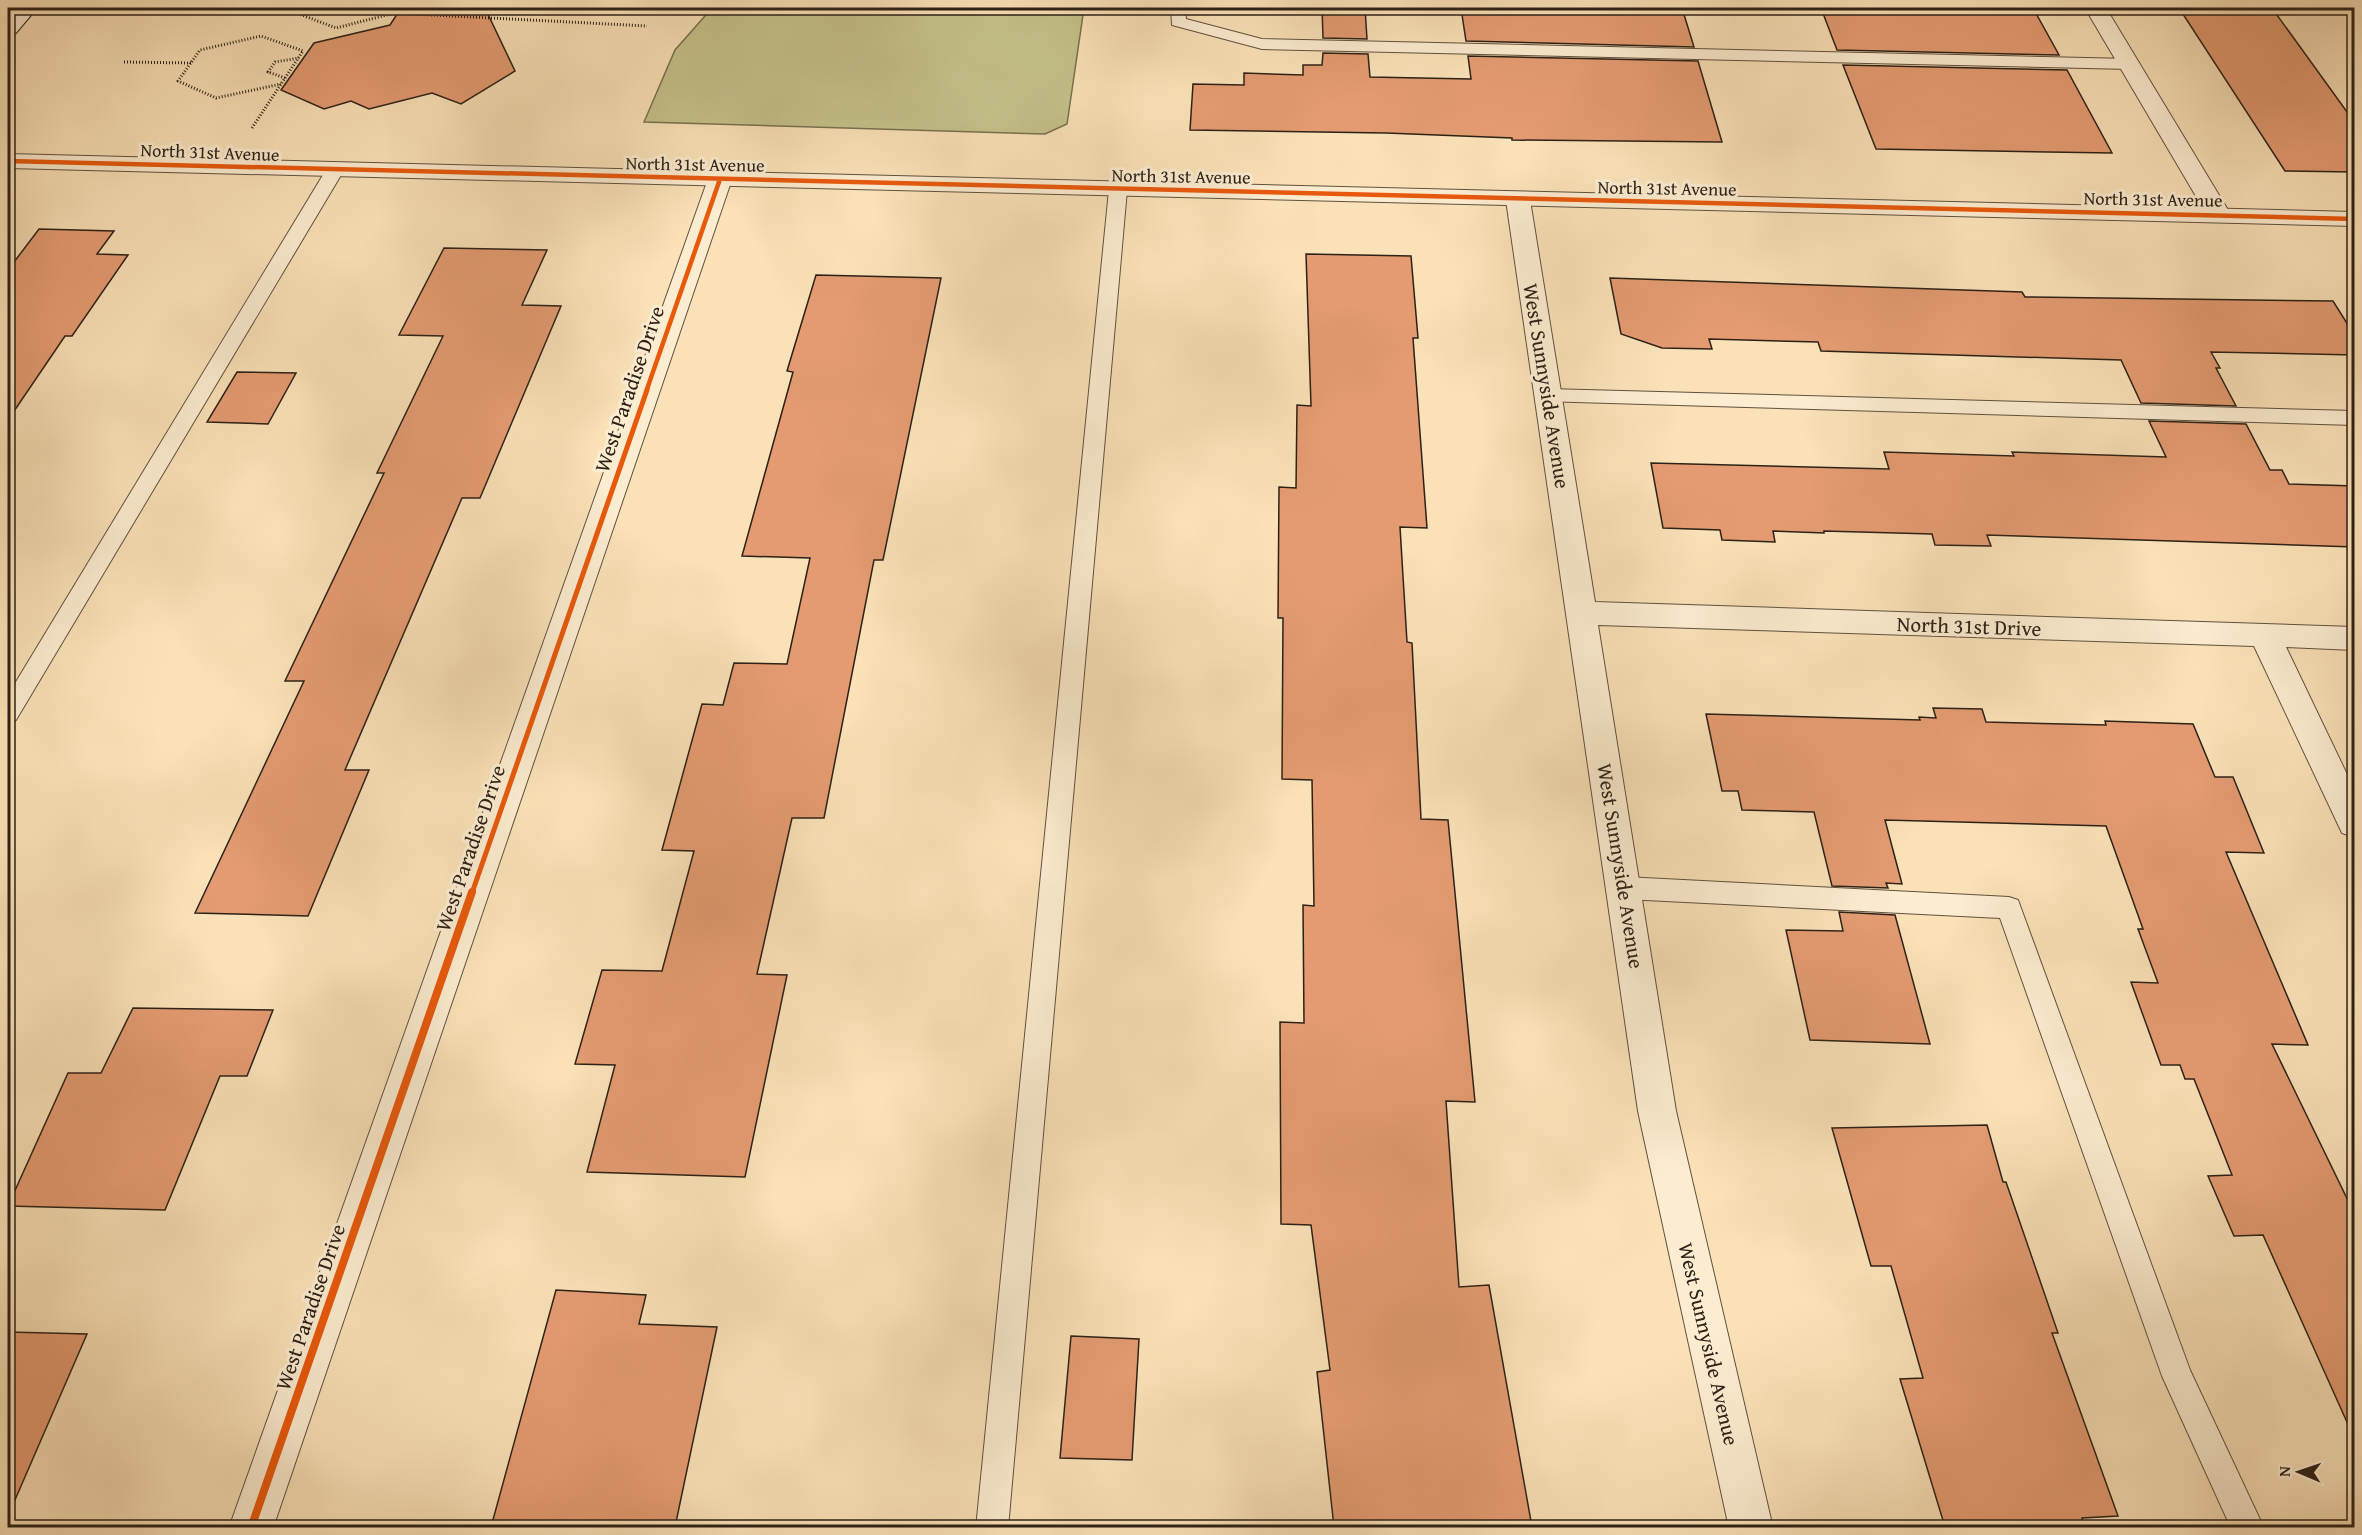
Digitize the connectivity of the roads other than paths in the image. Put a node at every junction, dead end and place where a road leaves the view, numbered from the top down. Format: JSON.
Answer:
{"nodes":[{"id":1,"x":26,"y":8,"type":"edge"},
{"id":2,"x":1178,"y":8,"type":"edge"},
{"id":3,"x":2095,"y":8,"type":"edge"},
{"id":4,"x":8,"y":28,"type":"edge"},
{"id":5,"x":2130,"y":64,"type":"junction"},
{"id":6,"x":8,"y":160,"type":"edge"},
{"id":7,"x":335,"y":170,"type":"junction"},
{"id":8,"x":720,"y":179,"type":"junction"},
{"id":9,"x":1118,"y":190,"type":"junction"},
{"id":10,"x":1518,"y":200,"type":"junction"},
{"id":11,"x":2218,"y":215,"type":"junction"},
{"id":12,"x":2355,"y":219,"type":"edge"},
{"id":13,"x":1548,"y":396,"type":"junction"},
{"id":14,"x":2355,"y":418,"type":"edge"},
{"id":15,"x":1583,"y":613,"type":"junction"},
{"id":16,"x":2265,"y":636,"type":"junction"},
{"id":17,"x":2355,"y":639,"type":"edge"},
{"id":18,"x":8,"y":714,"type":"edge"},
{"id":19,"x":2355,"y":823,"type":"edge"},
{"id":20,"x":1625,"y":888,"type":"junction"},
{"id":21,"x":251,"y":1527,"type":"edge"},
{"id":22,"x":992,"y":1527,"type":"edge"},
{"id":23,"x":1751,"y":1527,"type":"edge"},
{"id":24,"x":2248,"y":1527,"type":"edge"}],
"edges":[{"from":1,"to":4,"type":"street"},
{"from":2,"to":5,"type":"lane"},
{"from":3,"to":5,"type":"street"},
{"from":5,"to":11,"type":"street"},
{"from":6,"to":7,"type":"street","name":"North 31st Avenue"},
{"from":7,"to":8,"type":"street","name":"North 31st Avenue"},
{"from":7,"to":18,"type":"lane"},
{"from":8,"to":9,"type":"street","name":"North 31st Avenue"},
{"from":8,"to":21,"type":"street","name":"West Paradise Drive"},
{"from":9,"to":10,"type":"street","name":"North 31st Avenue"},
{"from":9,"to":22,"type":"lane"},
{"from":10,"to":11,"type":"street","name":"North 31st Avenue"},
{"from":10,"to":13,"type":"street","name":"West Sunnyside Avenue"},
{"from":11,"to":12,"type":"street","name":"North 31st Avenue"},
{"from":13,"to":14,"type":"lane"},
{"from":13,"to":15,"type":"street","name":"West Sunnyside Avenue"},
{"from":15,"to":16,"type":"street","name":"North 31st Drive"},
{"from":15,"to":20,"type":"street","name":"West Sunnyside Avenue"},
{"from":16,"to":17,"type":"street","name":"North 31st Drive"},
{"from":16,"to":19,"type":"street"},
{"from":20,"to":23,"type":"street","name":"West Sunnyside Avenue"},
{"from":20,"to":24,"type":"lane"}]}
